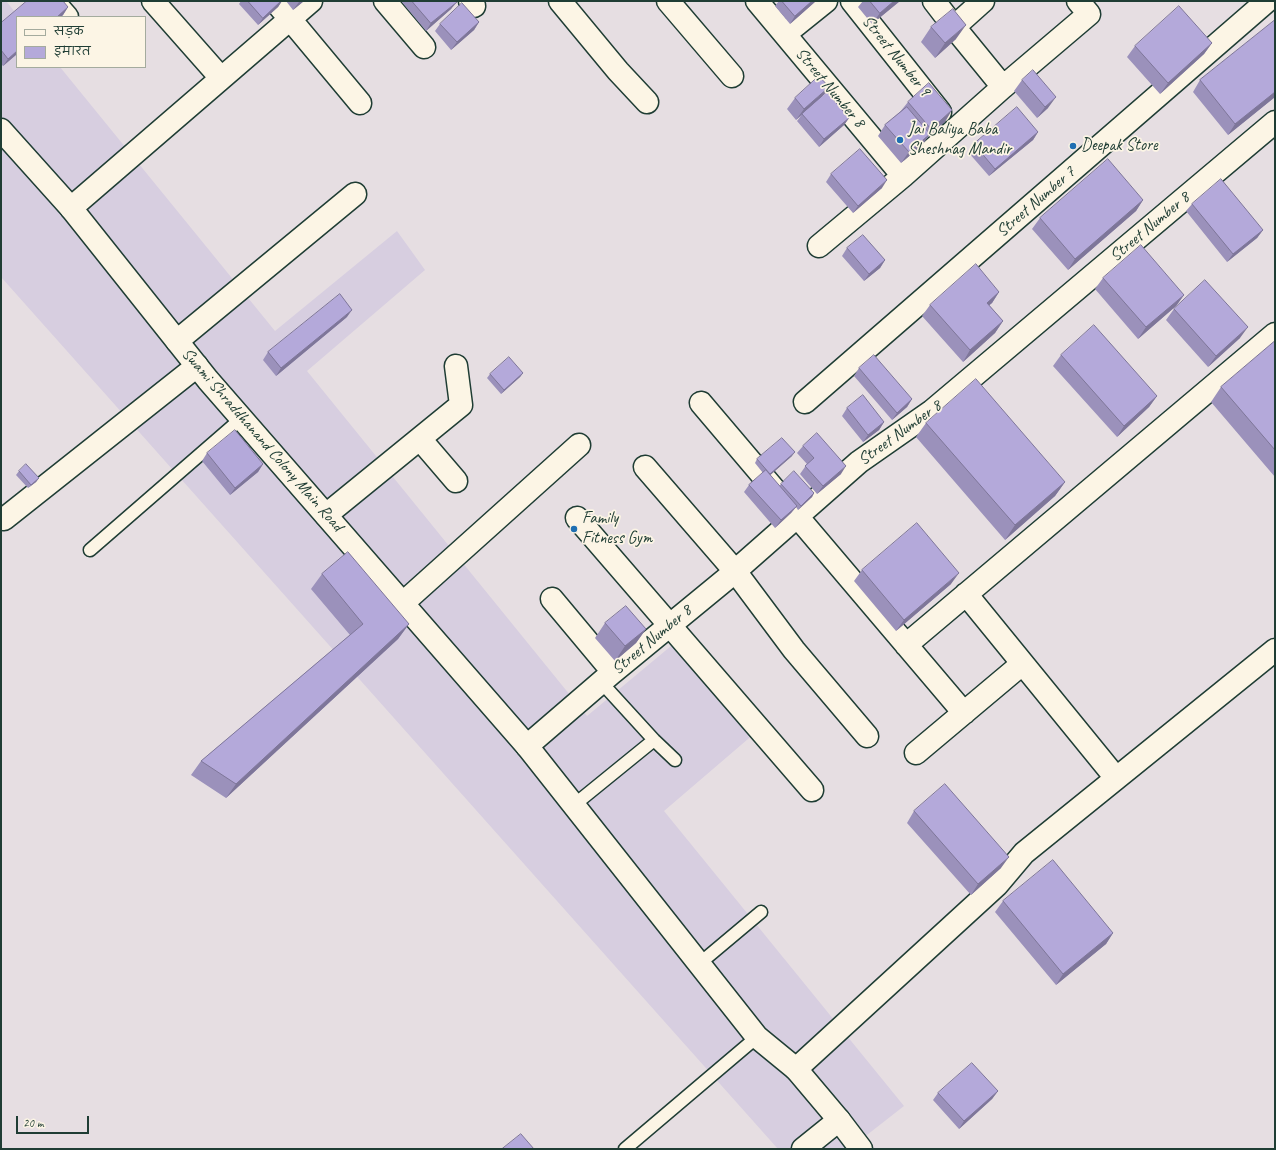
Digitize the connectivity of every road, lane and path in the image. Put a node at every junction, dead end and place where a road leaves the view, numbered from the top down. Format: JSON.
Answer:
{"nodes":[{"id":1,"x":53,"y":1,"type":"edge"},
{"id":2,"x":153,"y":1,"type":"edge"},
{"id":3,"x":275,"y":1,"type":"edge"},
{"id":4,"x":311,"y":1,"type":"edge"},
{"id":5,"x":385,"y":1,"type":"edge"},
{"id":6,"x":560,"y":1,"type":"edge"},
{"id":7,"x":668,"y":1,"type":"edge"},
{"id":8,"x":757,"y":1,"type":"edge"},
{"id":9,"x":826,"y":1,"type":"edge"},
{"id":10,"x":852,"y":1,"type":"edge"},
{"id":11,"x":934,"y":1,"type":"edge"},
{"id":12,"x":983,"y":1,"type":"edge"},
{"id":13,"x":1267,"y":1,"type":"edge"},
{"id":14,"x":1084,"y":7,"type":"edge"},
{"id":15,"x":66,"y":16,"type":"edge"},
{"id":16,"x":290,"y":19,"type":"junction"},
{"id":17,"x":954,"y":27,"type":"junction"},
{"id":18,"x":785,"y":34,"type":"junction"},
{"id":19,"x":424,"y":47,"type":"dead end"},
{"id":20,"x":732,"y":76,"type":"dead end"},
{"id":21,"x":221,"y":78,"type":"junction"},
{"id":22,"x":1003,"y":87,"type":"junction"},
{"id":23,"x":647,"y":102,"type":"dead end"},
{"id":24,"x":360,"y":104,"type":"dead end"},
{"id":25,"x":1275,"y":122,"type":"edge"},
{"id":26,"x":1,"y":130,"type":"edge"},
{"id":27,"x":955,"y":130,"type":"junction"},
{"id":28,"x":903,"y":176,"type":"junction"},
{"id":29,"x":355,"y":194,"type":"dead end"},
{"id":30,"x":71,"y":208,"type":"junction"},
{"id":31,"x":819,"y":246,"type":"dead end"},
{"id":32,"x":1275,"y":334,"type":"edge"},
{"id":33,"x":177,"y":341,"type":"junction"},
{"id":34,"x":197,"y":366,"type":"junction"},
{"id":35,"x":456,"y":366,"type":"dead end"},
{"id":36,"x":701,"y":402,"type":"dead end"},
{"id":37,"x":805,"y":402,"type":"dead end"},
{"id":38,"x":242,"y":418,"type":"junction"},
{"id":39,"x":420,"y":439,"type":"junction"},
{"id":40,"x":579,"y":445,"type":"dead end"},
{"id":41,"x":645,"y":467,"type":"dead end"},
{"id":42,"x":456,"y":481,"type":"dead end"},
{"id":43,"x":326,"y":515,"type":"junction"},
{"id":44,"x":797,"y":516,"type":"junction"},
{"id":45,"x":577,"y":518,"type":"dead end"},
{"id":46,"x":4,"y":519,"type":"dead end"},
{"id":47,"x":90,"y":550,"type":"dead end"},
{"id":48,"x":734,"y":571,"type":"junction"},
{"id":49,"x":966,"y":594,"type":"junction"},
{"id":50,"x":552,"y":599,"type":"dead end"},
{"id":51,"x":403,"y":603,"type":"junction"},
{"id":52,"x":670,"y":625,"type":"junction"},
{"id":53,"x":906,"y":645,"type":"junction"},
{"id":54,"x":1275,"y":650,"type":"edge"},
{"id":55,"x":1022,"y":664,"type":"junction"},
{"id":56,"x":607,"y":677,"type":"junction"},
{"id":57,"x":964,"y":713,"type":"junction"},
{"id":58,"x":866,"y":736,"type":"dead end"},
{"id":59,"x":654,"y":740,"type":"junction"},
{"id":60,"x":527,"y":746,"type":"junction"},
{"id":61,"x":916,"y":753,"type":"dead end"},
{"id":62,"x":675,"y":760,"type":"dead end"},
{"id":63,"x":1116,"y":778,"type":"junction"},
{"id":64,"x":812,"y":790,"type":"dead end"},
{"id":65,"x":574,"y":805,"type":"junction"},
{"id":66,"x":761,"y":912,"type":"dead end"},
{"id":67,"x":698,"y":964,"type":"junction"},
{"id":68,"x":757,"y":1037,"type":"junction"},
{"id":69,"x":796,"y":1070,"type":"junction"},
{"id":70,"x":839,"y":1120,"type":"junction"},
{"id":71,"x":625,"y":1149,"type":"edge"},
{"id":72,"x":803,"y":1149,"type":"edge"},
{"id":73,"x":861,"y":1149,"type":"edge"}],
"edges":[{"from":1,"to":15,"type":"street"},
{"from":2,"to":21,"type":"street"},
{"from":3,"to":16,"type":"street"},
{"from":4,"to":16,"type":"street"},
{"from":5,"to":19,"type":"street"},
{"from":6,"to":23,"type":"street"},
{"from":7,"to":20,"type":"street"},
{"from":8,"to":18,"type":"street","name":"Street Number 8"},
{"from":9,"to":18,"type":"street"},
{"from":10,"to":27,"type":"street","name":"Street Number 9"},
{"from":11,"to":17,"type":"street"},
{"from":12,"to":17,"type":"street"},
{"from":13,"to":37,"type":"street","name":"Street Number 7"},
{"from":14,"to":22,"type":"street"},
{"from":16,"to":21,"type":"street"},
{"from":16,"to":24,"type":"street"},
{"from":17,"to":22,"type":"street"},
{"from":18,"to":28,"type":"street","name":"Street Number 8"},
{"from":21,"to":30,"type":"street"},
{"from":22,"to":27,"type":"street"},
{"from":25,"to":44,"type":"street","name":"Street Number 8"},
{"from":26,"to":30,"type":"street","name":"Swami Shraddhanand Colony Main Road"},
{"from":27,"to":28,"type":"street"},
{"from":28,"to":31,"type":"street"},
{"from":29,"to":33,"type":"street"},
{"from":30,"to":33,"type":"street","name":"Swami Shraddhanand Colony Main Road"},
{"from":32,"to":49,"type":"street"},
{"from":33,"to":34,"type":"street","name":"Swami Shraddhanand Colony Main Road"},
{"from":34,"to":38,"type":"street","name":"Swami Shraddhanand Colony Main Road"},
{"from":34,"to":46,"type":"street"},
{"from":35,"to":39,"type":"street"},
{"from":36,"to":44,"type":"street"},
{"from":38,"to":43,"type":"street","name":"Swami Shraddhanand Colony Main Road"},
{"from":38,"to":47,"type":"lane"},
{"from":39,"to":42,"type":"street"},
{"from":39,"to":43,"type":"street"},
{"from":40,"to":51,"type":"street"},
{"from":41,"to":48,"type":"street"},
{"from":43,"to":51,"type":"street","name":"Swami Shraddhanand Colony Main Road"},
{"from":44,"to":48,"type":"street","name":"Street Number 8"},
{"from":44,"to":53,"type":"street"},
{"from":45,"to":52,"type":"street"},
{"from":48,"to":52,"type":"street","name":"Street Number 8"},
{"from":48,"to":58,"type":"street"},
{"from":49,"to":53,"type":"street"},
{"from":49,"to":55,"type":"street"},
{"from":50,"to":56,"type":"street"},
{"from":51,"to":60,"type":"street","name":"Swami Shraddhanand Colony Main Road"},
{"from":52,"to":56,"type":"street","name":"Street Number 8"},
{"from":52,"to":64,"type":"street"},
{"from":53,"to":57,"type":"street"},
{"from":54,"to":63,"type":"street"},
{"from":55,"to":57,"type":"street"},
{"from":55,"to":63,"type":"street"},
{"from":56,"to":59,"type":"lane"},
{"from":56,"to":60,"type":"street","name":"Street Number 8"},
{"from":57,"to":61,"type":"street"},
{"from":59,"to":62,"type":"lane"},
{"from":59,"to":65,"type":"lane"},
{"from":60,"to":65,"type":"street","name":"Swami Shraddhanand Colony Main Road"},
{"from":63,"to":69,"type":"street"},
{"from":65,"to":67,"type":"street","name":"Swami Shraddhanand Colony Main Road"},
{"from":66,"to":67,"type":"lane"},
{"from":67,"to":68,"type":"street","name":"Swami Shraddhanand Colony Main Road"},
{"from":68,"to":69,"type":"street","name":"Swami Shraddhanand Colony Main Road"},
{"from":68,"to":71,"type":"lane"},
{"from":69,"to":70,"type":"street","name":"Swami Shraddhanand Colony Main Road"},
{"from":70,"to":72,"type":"street"},
{"from":70,"to":73,"type":"street","name":"Swami Shraddhanand Colony Main Road"}]}
